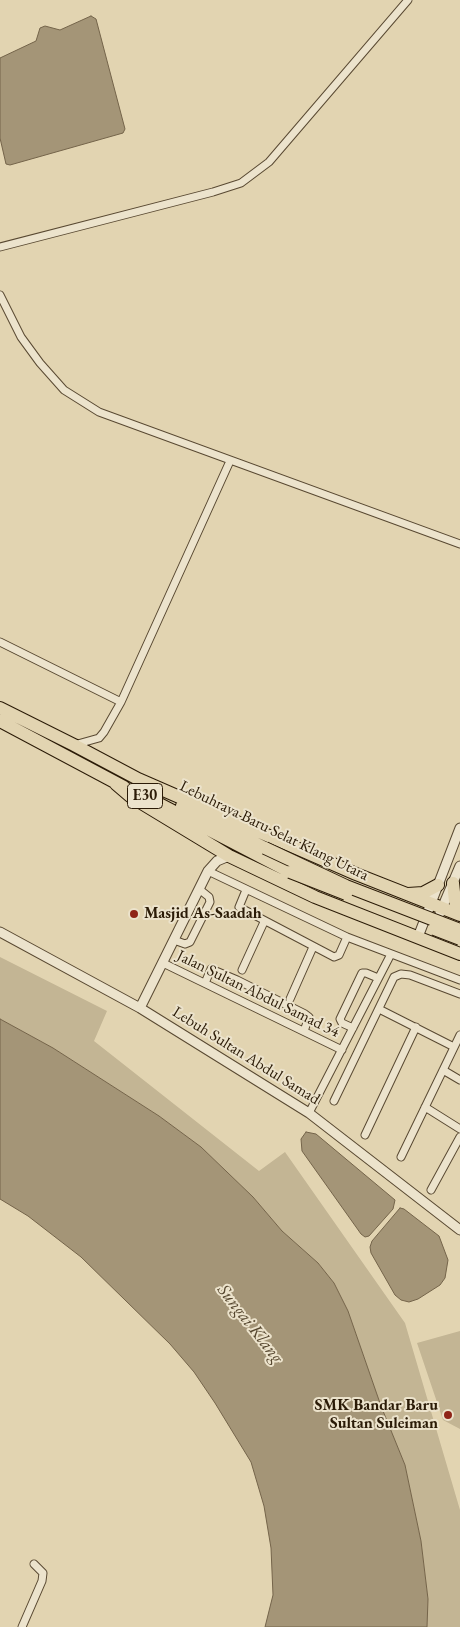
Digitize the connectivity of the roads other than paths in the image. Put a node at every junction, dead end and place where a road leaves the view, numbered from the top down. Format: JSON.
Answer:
{"nodes":[{"id":1,"x":408,"y":0,"type":"edge"},
{"id":2,"x":0,"y":247,"type":"edge"},
{"id":3,"x":0,"y":296,"type":"edge"},
{"id":4,"x":230,"y":461,"type":"junction"},
{"id":5,"x":460,"y":544,"type":"edge"},
{"id":6,"x":0,"y":642,"type":"edge"},
{"id":7,"x":122,"y":702,"type":"junction"},
{"id":8,"x":0,"y":708,"type":"edge"},
{"id":9,"x":0,"y":721,"type":"edge"},
{"id":10,"x":74,"y":745,"type":"junction"},
{"id":11,"x":138,"y":779,"type":"junction"},
{"id":12,"x":116,"y":784,"type":"junction"},
{"id":13,"x":460,"y":828,"type":"edge"},
{"id":14,"x":212,"y":845,"type":"junction"},
{"id":15,"x":229,"y":856,"type":"junction"},
{"id":16,"x":460,"y":866,"type":"edge"},
{"id":17,"x":208,"y":871,"type":"junction"},
{"id":18,"x":453,"y":884,"type":"junction"},
{"id":19,"x":438,"y":885,"type":"junction"},
{"id":20,"x":200,"y":889,"type":"junction"},
{"id":21,"x":246,"y":890,"type":"junction"},
{"id":22,"x":403,"y":893,"type":"junction"},
{"id":23,"x":436,"y":907,"type":"junction"},
{"id":24,"x":460,"y":910,"type":"edge"},
{"id":25,"x":460,"y":915,"type":"edge"},
{"id":26,"x":264,"y":922,"type":"junction"},
{"id":27,"x":460,"y":930,"type":"edge"},
{"id":28,"x":0,"y":932,"type":"edge"},
{"id":29,"x":347,"y":936,"type":"junction"},
{"id":30,"x":423,"y":939,"type":"junction"},
{"id":31,"x":460,"y":939,"type":"edge"},
{"id":32,"x":174,"y":940,"type":"junction"},
{"id":33,"x":313,"y":946,"type":"junction"},
{"id":34,"x":391,"y":954,"type":"junction"},
{"id":35,"x":460,"y":954,"type":"edge"},
{"id":36,"x":163,"y":963,"type":"junction"},
{"id":37,"x":242,"y":970,"type":"dead end"},
{"id":38,"x":378,"y":978,"type":"junction"},
{"id":39,"x":460,"y":980,"type":"edge"},
{"id":40,"x":205,"y":983,"type":"junction"},
{"id":41,"x":460,"y":994,"type":"edge"},
{"id":42,"x":290,"y":998,"type":"dead end"},
{"id":43,"x":140,"y":1008,"type":"junction"},
{"id":44,"x":380,"y":1009,"type":"junction"},
{"id":45,"x":416,"y":1027,"type":"junction"},
{"id":46,"x":353,"y":1028,"type":"junction"},
{"id":47,"x":304,"y":1031,"type":"junction"},
{"id":48,"x":460,"y":1035,"type":"edge"},
{"id":49,"x":454,"y":1047,"type":"junction"},
{"id":50,"x":342,"y":1050,"type":"junction"},
{"id":51,"x":443,"y":1070,"type":"junction"},
{"id":52,"x":460,"y":1080,"type":"edge"},
{"id":53,"x":334,"y":1101,"type":"dead end"},
{"id":54,"x":425,"y":1107,"type":"junction"},
{"id":55,"x":309,"y":1112,"type":"junction"},
{"id":56,"x":460,"y":1129,"type":"edge"},
{"id":57,"x":365,"y":1135,"type":"dead end"},
{"id":58,"x":460,"y":1137,"type":"edge"},
{"id":59,"x":400,"y":1157,"type":"dead end"},
{"id":60,"x":431,"y":1190,"type":"dead end"},
{"id":61,"x":460,"y":1230,"type":"edge"},
{"id":62,"x":34,"y":1564,"type":"dead end"},
{"id":63,"x":22,"y":1627,"type":"edge"}],
"edges":[{"from":1,"to":2,"type":"street"},
{"from":3,"to":4,"type":"street"},
{"from":4,"to":5,"type":"street"},
{"from":4,"to":7,"type":"street"},
{"from":6,"to":7,"type":"street"},
{"from":7,"to":10,"type":"street"},
{"from":8,"to":10,"type":"highway","name":"Lebuhraya Baru Selat Klang Utara","number":"E30"},
{"from":9,"to":12,"type":"highway","name":"Lebuhraya Baru Selat Klang Utara","number":"E30"},
{"from":10,"to":11,"type":"highway","name":"Lebuhraya Baru Selat Klang Utara","number":"E30"},
{"from":11,"to":22,"type":"highway"},
{"from":11,"to":27,"type":"highway","name":"Lebuhraya Baru Selat Klang Utara","number":"E30","bridge":true},
{"from":12,"to":14,"type":"highway"},
{"from":12,"to":31,"type":"highway","name":"Lebuhraya Baru Selat Klang Utara","number":"E30","bridge":true},
{"from":13,"to":19,"type":"street"},
{"from":14,"to":15,"type":"highway"},
{"from":14,"to":17,"type":"street"},
{"from":15,"to":17,"type":"street"},
{"from":15,"to":30,"type":"highway"},
{"from":16,"to":18,"type":"street"},
{"from":17,"to":20,"type":"street"},
{"from":17,"to":21,"type":"street"},
{"from":18,"to":23,"type":"street"},
{"from":18,"to":24,"type":"highway"},
{"from":19,"to":22,"type":"highway"},
{"from":19,"to":23,"type":"street"},
{"from":20,"to":32,"type":"street"},
{"from":20,"to":32,"type":"street"},
{"from":21,"to":26,"type":"street"},
{"from":21,"to":29,"type":"street"},
{"from":22,"to":23,"type":"highway"},
{"from":23,"to":25,"type":"highway"},
{"from":23,"to":30,"type":"street"},
{"from":26,"to":33,"type":"street"},
{"from":26,"to":37,"type":"street"},
{"from":28,"to":43,"type":"street","name":"Lebuh Sultan Abdul Samad"},
{"from":29,"to":33,"type":"street"},
{"from":29,"to":34,"type":"street"},
{"from":30,"to":35,"type":"highway"},
{"from":32,"to":36,"type":"street"},
{"from":33,"to":42,"type":"street"},
{"from":34,"to":38,"type":"street"},
{"from":34,"to":39,"type":"street"},
{"from":36,"to":40,"type":"street","name":"Jalan Sultan Abdul Samad 34"},
{"from":36,"to":43,"type":"street"},
{"from":38,"to":46,"type":"street"},
{"from":38,"to":46,"type":"street"},
{"from":40,"to":47,"type":"street","name":"Jalan Sultan Abdul Samad 34"},
{"from":40,"to":47,"type":"street"},
{"from":41,"to":44,"type":"street"},
{"from":43,"to":55,"type":"street","name":"Lebuh Sultan Abdul Samad"},
{"from":44,"to":45,"type":"street"},
{"from":44,"to":53,"type":"street"},
{"from":45,"to":49,"type":"street"},
{"from":45,"to":57,"type":"street"},
{"from":46,"to":50,"type":"street"},
{"from":47,"to":50,"type":"street","name":"Jalan Sultan Abdul Samad 34"},
{"from":48,"to":49,"type":"street"},
{"from":49,"to":51,"type":"street"},
{"from":50,"to":55,"type":"street"},
{"from":51,"to":52,"type":"street"},
{"from":51,"to":54,"type":"street"},
{"from":54,"to":56,"type":"street"},
{"from":54,"to":59,"type":"street"},
{"from":55,"to":61,"type":"street","name":"Lebuh Sultan Abdul Samad"},
{"from":58,"to":60,"type":"street"},
{"from":62,"to":63,"type":"street"}]}
